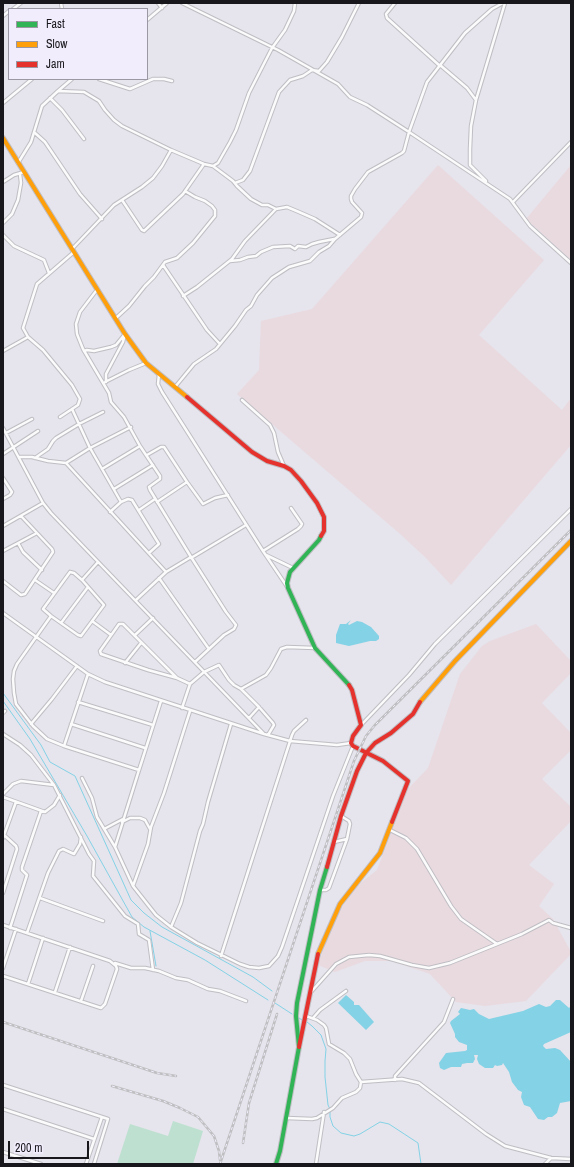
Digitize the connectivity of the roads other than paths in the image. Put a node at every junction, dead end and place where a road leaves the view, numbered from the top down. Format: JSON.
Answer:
{"nodes":[{"id":1,"x":158,"y":3,"type":"edge"},
{"id":2,"x":167,"y":3,"type":"edge"},
{"id":3,"x":182,"y":3,"type":"edge"},
{"id":4,"x":295,"y":3,"type":"edge"},
{"id":5,"x":359,"y":3,"type":"edge"},
{"id":6,"x":395,"y":3,"type":"edge"},
{"id":7,"x":504,"y":3,"type":"edge"},
{"id":8,"x":162,"y":8,"type":"junction"},
{"id":9,"x":148,"y":19,"type":"edge"},
{"id":10,"x":272,"y":48,"type":"junction"},
{"id":11,"x":440,"y":66,"type":"junction"},
{"id":12,"x":312,"y":70,"type":"junction"},
{"id":13,"x":31,"y":80,"type":"edge"},
{"id":14,"x":71,"y":80,"type":"edge"},
{"id":15,"x":102,"y":80,"type":"edge"},
{"id":16,"x":172,"y":81,"type":"dead end"},
{"id":17,"x":58,"y":91,"type":"junction"},
{"id":18,"x":50,"y":98,"type":"junction"},
{"id":19,"x":476,"y":100,"type":"junction"},
{"id":20,"x":3,"y":103,"type":"edge"},
{"id":21,"x":409,"y":132,"type":"junction"},
{"id":22,"x":35,"y":133,"type":"junction"},
{"id":23,"x":3,"y":138,"type":"edge"},
{"id":24,"x":84,"y":139,"type":"dead end"},
{"id":25,"x":571,"y":142,"type":"edge"},
{"id":26,"x":171,"y":150,"type":"junction"},
{"id":27,"x":18,"y":163,"type":"junction"},
{"id":28,"x":204,"y":164,"type":"junction"},
{"id":29,"x":213,"y":166,"type":"junction"},
{"id":30,"x":22,"y":173,"type":"junction"},
{"id":31,"x":3,"y":182,"type":"edge"},
{"id":32,"x":235,"y":183,"type":"junction"},
{"id":33,"x":487,"y":183,"type":"junction"},
{"id":34,"x":186,"y":191,"type":"junction"},
{"id":35,"x":122,"y":200,"type":"junction"},
{"id":36,"x":513,"y":202,"type":"junction"},
{"id":37,"x":276,"y":209,"type":"junction"},
{"id":38,"x":102,"y":219,"type":"junction"},
{"id":39,"x":3,"y":223,"type":"edge"},
{"id":40,"x":3,"y":235,"type":"edge"},
{"id":41,"x":340,"y":235,"type":"junction"},
{"id":42,"x":335,"y":240,"type":"junction"},
{"id":43,"x":73,"y":251,"type":"junction"},
{"id":44,"x":230,"y":261,"type":"junction"},
{"id":45,"x":571,"y":263,"type":"edge"},
{"id":46,"x":163,"y":265,"type":"junction"},
{"id":47,"x":48,"y":273,"type":"junction"},
{"id":48,"x":98,"y":290,"type":"junction"},
{"id":49,"x":183,"y":296,"type":"junction"},
{"id":50,"x":116,"y":318,"type":"junction"},
{"id":51,"x":125,"y":334,"type":"junction"},
{"id":52,"x":28,"y":337,"type":"junction"},
{"id":53,"x":220,"y":343,"type":"junction"},
{"id":54,"x":3,"y":351,"type":"edge"},
{"id":55,"x":84,"y":351,"type":"junction"},
{"id":56,"x":146,"y":363,"type":"junction"},
{"id":57,"x":159,"y":374,"type":"junction"},
{"id":58,"x":105,"y":383,"type":"junction"},
{"id":59,"x":175,"y":388,"type":"junction"},
{"id":60,"x":242,"y":400,"type":"dead end"},
{"id":61,"x":72,"y":409,"type":"junction"},
{"id":62,"x":103,"y":412,"type":"dead end"},
{"id":63,"x":60,"y":417,"type":"dead end"},
{"id":64,"x":32,"y":419,"type":"dead end"},
{"id":65,"x":79,"y":424,"type":"junction"},
{"id":66,"x":131,"y":427,"type":"junction"},
{"id":67,"x":3,"y":428,"type":"edge"},
{"id":68,"x":38,"y":431,"type":"dead end"},
{"id":69,"x":6,"y":433,"type":"junction"},
{"id":70,"x":140,"y":446,"type":"junction"},
{"id":71,"x":14,"y":447,"type":"junction"},
{"id":72,"x":90,"y":448,"type":"junction"},
{"id":73,"x":3,"y":454,"type":"edge"},
{"id":74,"x":147,"y":456,"type":"junction"},
{"id":75,"x":20,"y":457,"type":"junction"},
{"id":76,"x":35,"y":458,"type":"junction"},
{"id":77,"x":66,"y":463,"type":"junction"},
{"id":78,"x":153,"y":465,"type":"junction"},
{"id":79,"x":284,"y":466,"type":"junction"},
{"id":80,"x":102,"y":469,"type":"junction"},
{"id":81,"x":3,"y":478,"type":"edge"},
{"id":82,"x":187,"y":482,"type":"junction"},
{"id":83,"x":114,"y":490,"type":"junction"},
{"id":84,"x":228,"y":495,"type":"junction"},
{"id":85,"x":3,"y":499,"type":"edge"},
{"id":86,"x":155,"y":499,"type":"junction"},
{"id":87,"x":43,"y":502,"type":"junction"},
{"id":88,"x":121,"y":502,"type":"junction"},
{"id":89,"x":157,"y":502,"type":"junction"},
{"id":90,"x":291,"y":508,"type":"dead end"},
{"id":91,"x":571,"y":509,"type":"edge"},
{"id":92,"x":139,"y":510,"type":"junction"},
{"id":93,"x":110,"y":512,"type":"junction"},
{"id":94,"x":20,"y":516,"type":"junction"},
{"id":95,"x":246,"y":524,"type":"junction"},
{"id":96,"x":3,"y":526,"type":"edge"},
{"id":97,"x":37,"y":533,"type":"junction"},
{"id":98,"x":571,"y":541,"type":"edge"},
{"id":99,"x":18,"y":543,"type":"junction"},
{"id":100,"x":3,"y":551,"type":"edge"},
{"id":101,"x":263,"y":551,"type":"junction"},
{"id":102,"x":149,"y":553,"type":"junction"},
{"id":103,"x":265,"y":554,"type":"junction"},
{"id":104,"x":191,"y":557,"type":"junction"},
{"id":105,"x":98,"y":562,"type":"junction"},
{"id":106,"x":293,"y":568,"type":"junction"},
{"id":107,"x":42,"y":570,"type":"junction"},
{"id":108,"x":166,"y":572,"type":"junction"},
{"id":109,"x":159,"y":578,"type":"junction"},
{"id":110,"x":35,"y":580,"type":"junction"},
{"id":111,"x":82,"y":580,"type":"junction"},
{"id":112,"x":3,"y":581,"type":"edge"},
{"id":113,"x":88,"y":587,"type":"junction"},
{"id":114,"x":288,"y":588,"type":"junction"},
{"id":115,"x":54,"y":593,"type":"junction"},
{"id":116,"x":136,"y":600,"type":"junction"},
{"id":117,"x":3,"y":613,"type":"edge"},
{"id":118,"x":51,"y":616,"type":"junction"},
{"id":119,"x":153,"y":618,"type":"junction"},
{"id":120,"x":92,"y":621,"type":"junction"},
{"id":121,"x":62,"y":623,"type":"junction"},
{"id":122,"x":111,"y":634,"type":"junction"},
{"id":123,"x":135,"y":635,"type":"junction"},
{"id":124,"x":36,"y":637,"type":"junction"},
{"id":125,"x":142,"y":643,"type":"junction"},
{"id":126,"x":315,"y":648,"type":"junction"},
{"id":127,"x":209,"y":649,"type":"junction"},
{"id":128,"x":194,"y":662,"type":"junction"},
{"id":129,"x":125,"y":663,"type":"junction"},
{"id":130,"x":77,"y":666,"type":"junction"},
{"id":131,"x":204,"y":672,"type":"junction"},
{"id":132,"x":88,"y":674,"type":"junction"},
{"id":133,"x":176,"y":678,"type":"junction"},
{"id":134,"x":190,"y":684,"type":"junction"},
{"id":135,"x":241,"y":689,"type":"junction"},
{"id":136,"x":161,"y":701,"type":"junction"},
{"id":137,"x":78,"y":702,"type":"junction"},
{"id":138,"x":260,"y":707,"type":"junction"},
{"id":139,"x":182,"y":708,"type":"junction"},
{"id":140,"x":190,"y":710,"type":"junction"},
{"id":141,"x":249,"y":718,"type":"junction"},
{"id":142,"x":306,"y":720,"type":"dead end"},
{"id":143,"x":31,"y":724,"type":"junction"},
{"id":144,"x":70,"y":724,"type":"junction"},
{"id":145,"x":231,"y":724,"type":"junction"},
{"id":146,"x":361,"y":724,"type":"junction"},
{"id":147,"x":153,"y":725,"type":"junction"},
{"id":148,"x":3,"y":734,"type":"edge"},
{"id":149,"x":266,"y":735,"type":"junction"},
{"id":150,"x":290,"y":741,"type":"junction"},
{"id":151,"x":352,"y":744,"type":"junction"},
{"id":152,"x":64,"y":746,"type":"junction"},
{"id":153,"x":145,"y":748,"type":"junction"},
{"id":154,"x":366,"y":752,"type":"junction"},
{"id":155,"x":138,"y":770,"type":"junction"},
{"id":156,"x":82,"y":778,"type":"dead end"},
{"id":157,"x":54,"y":785,"type":"junction"},
{"id":158,"x":60,"y":794,"type":"junction"},
{"id":159,"x":3,"y":796,"type":"edge"},
{"id":160,"x":16,"y":802,"type":"junction"},
{"id":161,"x":41,"y":811,"type":"junction"},
{"id":162,"x":342,"y":816,"type":"junction"},
{"id":163,"x":122,"y":821,"type":"junction"},
{"id":164,"x":104,"y":829,"type":"junction"},
{"id":165,"x":151,"y":829,"type":"junction"},
{"id":166,"x":4,"y":830,"type":"edge"},
{"id":167,"x":390,"y":830,"type":"junction"},
{"id":168,"x":3,"y":837,"type":"edge"},
{"id":169,"x":81,"y":837,"type":"junction"},
{"id":170,"x":347,"y":839,"type":"junction"},
{"id":171,"x":334,"y":842,"type":"junction"},
{"id":172,"x":115,"y":847,"type":"junction"},
{"id":173,"x":133,"y":886,"type":"junction"},
{"id":174,"x":320,"y":890,"type":"junction"},
{"id":175,"x":3,"y":893,"type":"edge"},
{"id":176,"x":40,"y":898,"type":"junction"},
{"id":177,"x":103,"y":921,"type":"dead end"},
{"id":178,"x":3,"y":925,"type":"edge"},
{"id":179,"x":171,"y":927,"type":"junction"},
{"id":180,"x":10,"y":928,"type":"junction"},
{"id":181,"x":571,"y":928,"type":"edge"},
{"id":182,"x":16,"y":930,"type":"junction"},
{"id":183,"x":27,"y":933,"type":"junction"},
{"id":184,"x":43,"y":938,"type":"junction"},
{"id":185,"x":497,"y":944,"type":"junction"},
{"id":186,"x":70,"y":947,"type":"junction"},
{"id":187,"x":221,"y":956,"type":"junction"},
{"id":188,"x":114,"y":963,"type":"junction"},
{"id":189,"x":93,"y":966,"type":"dead end"},
{"id":190,"x":3,"y":968,"type":"edge"},
{"id":191,"x":153,"y":970,"type":"junction"},
{"id":192,"x":3,"y":976,"type":"edge"},
{"id":193,"x":28,"y":984,"type":"junction"},
{"id":194,"x":346,"y":991,"type":"dead end"},
{"id":195,"x":55,"y":992,"type":"junction"},
{"id":196,"x":310,"y":994,"type":"junction"},
{"id":197,"x":453,"y":999,"type":"dead end"},
{"id":198,"x":81,"y":1001,"type":"junction"},
{"id":199,"x":246,"y":1001,"type":"dead end"},
{"id":200,"x":305,"y":1016,"type":"junction"},
{"id":201,"x":313,"y":1018,"type":"junction"},
{"id":202,"x":299,"y":1047,"type":"junction"},
{"id":203,"x":395,"y":1080,"type":"junction"},
{"id":204,"x":361,"y":1082,"type":"junction"},
{"id":205,"x":3,"y":1085,"type":"edge"},
{"id":206,"x":3,"y":1109,"type":"edge"},
{"id":207,"x":326,"y":1111,"type":"junction"},
{"id":208,"x":102,"y":1117,"type":"junction"},
{"id":209,"x":287,"y":1118,"type":"junction"},
{"id":210,"x":94,"y":1139,"type":"junction"},
{"id":211,"x":3,"y":1152,"type":"edge"},
{"id":212,"x":551,"y":1158,"type":"junction"},
{"id":213,"x":571,"y":1159,"type":"edge"},
{"id":214,"x":41,"y":1164,"type":"edge"},
{"id":215,"x":86,"y":1164,"type":"edge"},
{"id":216,"x":94,"y":1164,"type":"edge"},
{"id":217,"x":276,"y":1164,"type":"edge"},
{"id":218,"x":316,"y":1164,"type":"edge"},
{"id":219,"x":545,"y":1164,"type":"edge"}],
"edges":[{"from":1,"to":8,"type":"street"},
{"from":2,"to":8,"type":"street"},
{"from":3,"to":10,"type":"street"},
{"from":4,"to":10,"type":"street"},
{"from":5,"to":12,"type":"street"},
{"from":6,"to":11,"type":"street"},
{"from":7,"to":11,"type":"street"},
{"from":7,"to":19,"type":"street"},
{"from":8,"to":9,"type":"street"},
{"from":10,"to":12,"type":"street"},
{"from":10,"to":29,"type":"street"},
{"from":11,"to":19,"type":"street"},
{"from":11,"to":21,"type":"street"},
{"from":12,"to":21,"type":"street"},
{"from":12,"to":32,"type":"street"},
{"from":13,"to":20,"type":"street"},
{"from":14,"to":17,"type":"street"},
{"from":15,"to":16,"type":"street"},
{"from":17,"to":18,"type":"street"},
{"from":17,"to":26,"type":"street"},
{"from":18,"to":22,"type":"street"},
{"from":18,"to":24,"type":"street"},
{"from":19,"to":33,"type":"street"},
{"from":21,"to":33,"type":"street"},
{"from":21,"to":41,"type":"street"},
{"from":22,"to":27,"type":"street"},
{"from":22,"to":38,"type":"street"},
{"from":23,"to":27,"type":"street"},
{"from":25,"to":36,"type":"street"},
{"from":26,"to":28,"type":"street"},
{"from":26,"to":35,"type":"street"},
{"from":27,"to":30,"type":"street"},
{"from":28,"to":29,"type":"street"},
{"from":28,"to":34,"type":"street"},
{"from":29,"to":32,"type":"street"},
{"from":30,"to":31,"type":"street"},
{"from":30,"to":39,"type":"street"},
{"from":30,"to":43,"type":"street"},
{"from":32,"to":37,"type":"street"},
{"from":33,"to":36,"type":"street"},
{"from":34,"to":35,"type":"street"},
{"from":34,"to":46,"type":"street"},
{"from":35,"to":38,"type":"street"},
{"from":36,"to":45,"type":"street"},
{"from":37,"to":41,"type":"street"},
{"from":37,"to":44,"type":"street"},
{"from":38,"to":43,"type":"street"},
{"from":40,"to":47,"type":"street"},
{"from":41,"to":42,"type":"street"},
{"from":42,"to":44,"type":"street"},
{"from":42,"to":53,"type":"street"},
{"from":43,"to":47,"type":"street"},
{"from":43,"to":48,"type":"street"},
{"from":44,"to":49,"type":"street"},
{"from":46,"to":49,"type":"street"},
{"from":46,"to":50,"type":"street"},
{"from":47,"to":52,"type":"street"},
{"from":48,"to":50,"type":"street"},
{"from":48,"to":55,"type":"street"},
{"from":49,"to":53,"type":"street"},
{"from":50,"to":51,"type":"street"},
{"from":51,"to":55,"type":"street"},
{"from":51,"to":56,"type":"street"},
{"from":51,"to":58,"type":"street"},
{"from":52,"to":54,"type":"street"},
{"from":52,"to":61,"type":"street"},
{"from":53,"to":59,"type":"street"},
{"from":55,"to":58,"type":"street"},
{"from":56,"to":57,"type":"street"},
{"from":56,"to":58,"type":"street"},
{"from":57,"to":59,"type":"street"},
{"from":57,"to":84,"type":"street"},
{"from":58,"to":66,"type":"street"},
{"from":59,"to":79,"type":"street"},
{"from":60,"to":79,"type":"street"},
{"from":61,"to":63,"type":"street"},
{"from":61,"to":65,"type":"street"},
{"from":62,"to":65,"type":"street"},
{"from":64,"to":69,"type":"street"},
{"from":65,"to":72,"type":"street"},
{"from":65,"to":76,"type":"street"},
{"from":66,"to":70,"type":"street"},
{"from":66,"to":72,"type":"street"},
{"from":67,"to":69,"type":"street"},
{"from":68,"to":71,"type":"street"},
{"from":69,"to":71,"type":"street"},
{"from":70,"to":74,"type":"street"},
{"from":70,"to":80,"type":"street"},
{"from":71,"to":73,"type":"street"},
{"from":71,"to":75,"type":"street"},
{"from":72,"to":77,"type":"street"},
{"from":72,"to":80,"type":"street"},
{"from":74,"to":78,"type":"street"},
{"from":74,"to":82,"type":"street"},
{"from":75,"to":76,"type":"street"},
{"from":75,"to":87,"type":"street"},
{"from":76,"to":77,"type":"street"},
{"from":77,"to":93,"type":"street"},
{"from":78,"to":83,"type":"street"},
{"from":78,"to":86,"type":"street"},
{"from":79,"to":106,"type":"street"},
{"from":80,"to":83,"type":"street"},
{"from":81,"to":85,"type":"street"},
{"from":82,"to":84,"type":"street"},
{"from":82,"to":89,"type":"street"},
{"from":83,"to":88,"type":"street"},
{"from":84,"to":95,"type":"street"},
{"from":86,"to":89,"type":"street"},
{"from":86,"to":92,"type":"street"},
{"from":87,"to":94,"type":"street"},
{"from":87,"to":105,"type":"street"},
{"from":88,"to":92,"type":"street"},
{"from":88,"to":93,"type":"street"},
{"from":89,"to":104,"type":"street"},
{"from":90,"to":101,"type":"street"},
{"from":91,"to":146,"type":"street"},
{"from":92,"to":102,"type":"street"},
{"from":93,"to":102,"type":"street"},
{"from":94,"to":96,"type":"street"},
{"from":94,"to":97,"type":"street"},
{"from":95,"to":101,"type":"street"},
{"from":95,"to":104,"type":"street"},
{"from":97,"to":99,"type":"street"},
{"from":97,"to":107,"type":"street"},
{"from":98,"to":154,"type":"street"},
{"from":99,"to":100,"type":"street"},
{"from":99,"to":107,"type":"street"},
{"from":101,"to":103,"type":"street"},
{"from":102,"to":108,"type":"street"},
{"from":103,"to":106,"type":"street"},
{"from":103,"to":114,"type":"street"},
{"from":104,"to":108,"type":"street"},
{"from":104,"to":127,"type":"street"},
{"from":105,"to":111,"type":"street"},
{"from":105,"to":116,"type":"street"},
{"from":106,"to":114,"type":"street"},
{"from":107,"to":110,"type":"street"},
{"from":108,"to":109,"type":"street"},
{"from":109,"to":116,"type":"street"},
{"from":109,"to":127,"type":"street"},
{"from":110,"to":112,"type":"street"},
{"from":110,"to":115,"type":"street"},
{"from":111,"to":113,"type":"street"},
{"from":111,"to":115,"type":"street"},
{"from":113,"to":120,"type":"street"},
{"from":113,"to":121,"type":"street"},
{"from":114,"to":126,"type":"street"},
{"from":115,"to":118,"type":"street"},
{"from":116,"to":119,"type":"street"},
{"from":117,"to":124,"type":"street"},
{"from":118,"to":121,"type":"street"},
{"from":118,"to":124,"type":"street"},
{"from":119,"to":123,"type":"street"},
{"from":119,"to":128,"type":"street"},
{"from":120,"to":121,"type":"street"},
{"from":120,"to":122,"type":"street"},
{"from":122,"to":123,"type":"street"},
{"from":122,"to":129,"type":"street"},
{"from":123,"to":125,"type":"street"},
{"from":124,"to":130,"type":"street"},
{"from":124,"to":143,"type":"street"},
{"from":125,"to":129,"type":"street"},
{"from":125,"to":133,"type":"street"},
{"from":126,"to":135,"type":"street"},
{"from":126,"to":146,"type":"street"},
{"from":127,"to":128,"type":"street"},
{"from":128,"to":131,"type":"street"},
{"from":129,"to":133,"type":"street"},
{"from":130,"to":132,"type":"street"},
{"from":130,"to":143,"type":"street"},
{"from":131,"to":134,"type":"street"},
{"from":131,"to":135,"type":"street"},
{"from":131,"to":141,"type":"street"},
{"from":132,"to":136,"type":"street"},
{"from":132,"to":137,"type":"street"},
{"from":133,"to":134,"type":"street"},
{"from":134,"to":139,"type":"street"},
{"from":135,"to":138,"type":"street"},
{"from":136,"to":139,"type":"street"},
{"from":136,"to":147,"type":"street"},
{"from":137,"to":144,"type":"street"},
{"from":137,"to":147,"type":"street"},
{"from":138,"to":141,"type":"street"},
{"from":138,"to":149,"type":"street"},
{"from":139,"to":140,"type":"street"},
{"from":140,"to":145,"type":"street"},
{"from":140,"to":165,"type":"street"},
{"from":141,"to":149,"type":"street"},
{"from":142,"to":150,"type":"street"},
{"from":143,"to":152,"type":"street"},
{"from":144,"to":152,"type":"street"},
{"from":144,"to":153,"type":"street"},
{"from":145,"to":149,"type":"street"},
{"from":145,"to":179,"type":"street"},
{"from":146,"to":151,"type":"street"},
{"from":147,"to":153,"type":"street"},
{"from":148,"to":157,"type":"street"},
{"from":149,"to":150,"type":"street"},
{"from":150,"to":151,"type":"street"},
{"from":150,"to":187,"type":"street"},
{"from":151,"to":154,"type":"street"},
{"from":151,"to":187,"type":"street"},
{"from":152,"to":155,"type":"street"},
{"from":153,"to":155,"type":"street"},
{"from":154,"to":162,"type":"street"},
{"from":154,"to":167,"type":"street"},
{"from":155,"to":163,"type":"street"},
{"from":156,"to":164,"type":"street"},
{"from":157,"to":158,"type":"street"},
{"from":157,"to":159,"type":"street"},
{"from":158,"to":161,"type":"street"},
{"from":158,"to":169,"type":"street"},
{"from":159,"to":160,"type":"street"},
{"from":160,"to":161,"type":"street"},
{"from":160,"to":166,"type":"street"},
{"from":161,"to":180,"type":"street"},
{"from":162,"to":170,"type":"street"},
{"from":162,"to":171,"type":"street"},
{"from":163,"to":164,"type":"street"},
{"from":163,"to":165,"type":"street"},
{"from":163,"to":172,"type":"street"},
{"from":164,"to":172,"type":"street"},
{"from":165,"to":173,"type":"street"},
{"from":166,"to":168,"type":"street"},
{"from":167,"to":185,"type":"street"},
{"from":167,"to":196,"type":"street"},
{"from":168,"to":175,"type":"street"},
{"from":169,"to":176,"type":"street"},
{"from":169,"to":191,"type":"street"},
{"from":170,"to":171,"type":"street"},
{"from":170,"to":174,"type":"street"},
{"from":171,"to":174,"type":"street"},
{"from":172,"to":173,"type":"street"},
{"from":173,"to":179,"type":"street"},
{"from":174,"to":202,"type":"street"},
{"from":176,"to":177,"type":"street"},
{"from":176,"to":183,"type":"street"},
{"from":178,"to":180,"type":"street"},
{"from":179,"to":187,"type":"street"},
{"from":180,"to":182,"type":"street"},
{"from":181,"to":185,"type":"street"},
{"from":182,"to":183,"type":"street"},
{"from":182,"to":190,"type":"street"},
{"from":183,"to":184,"type":"street"},
{"from":184,"to":186,"type":"street"},
{"from":184,"to":193,"type":"street"},
{"from":185,"to":196,"type":"street"},
{"from":186,"to":188,"type":"street"},
{"from":186,"to":195,"type":"street"},
{"from":188,"to":191,"type":"street"},
{"from":188,"to":198,"type":"street"},
{"from":189,"to":198,"type":"street"},
{"from":191,"to":199,"type":"street"},
{"from":192,"to":193,"type":"street"},
{"from":193,"to":195,"type":"street"},
{"from":194,"to":201,"type":"street"},
{"from":195,"to":198,"type":"street"},
{"from":196,"to":200,"type":"street"},
{"from":197,"to":203,"type":"street"},
{"from":200,"to":201,"type":"street"},
{"from":200,"to":202,"type":"street"},
{"from":201,"to":204,"type":"street"},
{"from":202,"to":209,"type":"street"},
{"from":203,"to":204,"type":"street"},
{"from":203,"to":212,"type":"street"},
{"from":204,"to":207,"type":"street"},
{"from":205,"to":208,"type":"street"},
{"from":206,"to":210,"type":"street"},
{"from":207,"to":209,"type":"street"},
{"from":207,"to":218,"type":"street"},
{"from":208,"to":210,"type":"street"},
{"from":208,"to":216,"type":"street"},
{"from":209,"to":217,"type":"street"},
{"from":210,"to":215,"type":"street"},
{"from":211,"to":214,"type":"street"},
{"from":212,"to":213,"type":"street"},
{"from":212,"to":219,"type":"street"}]}
